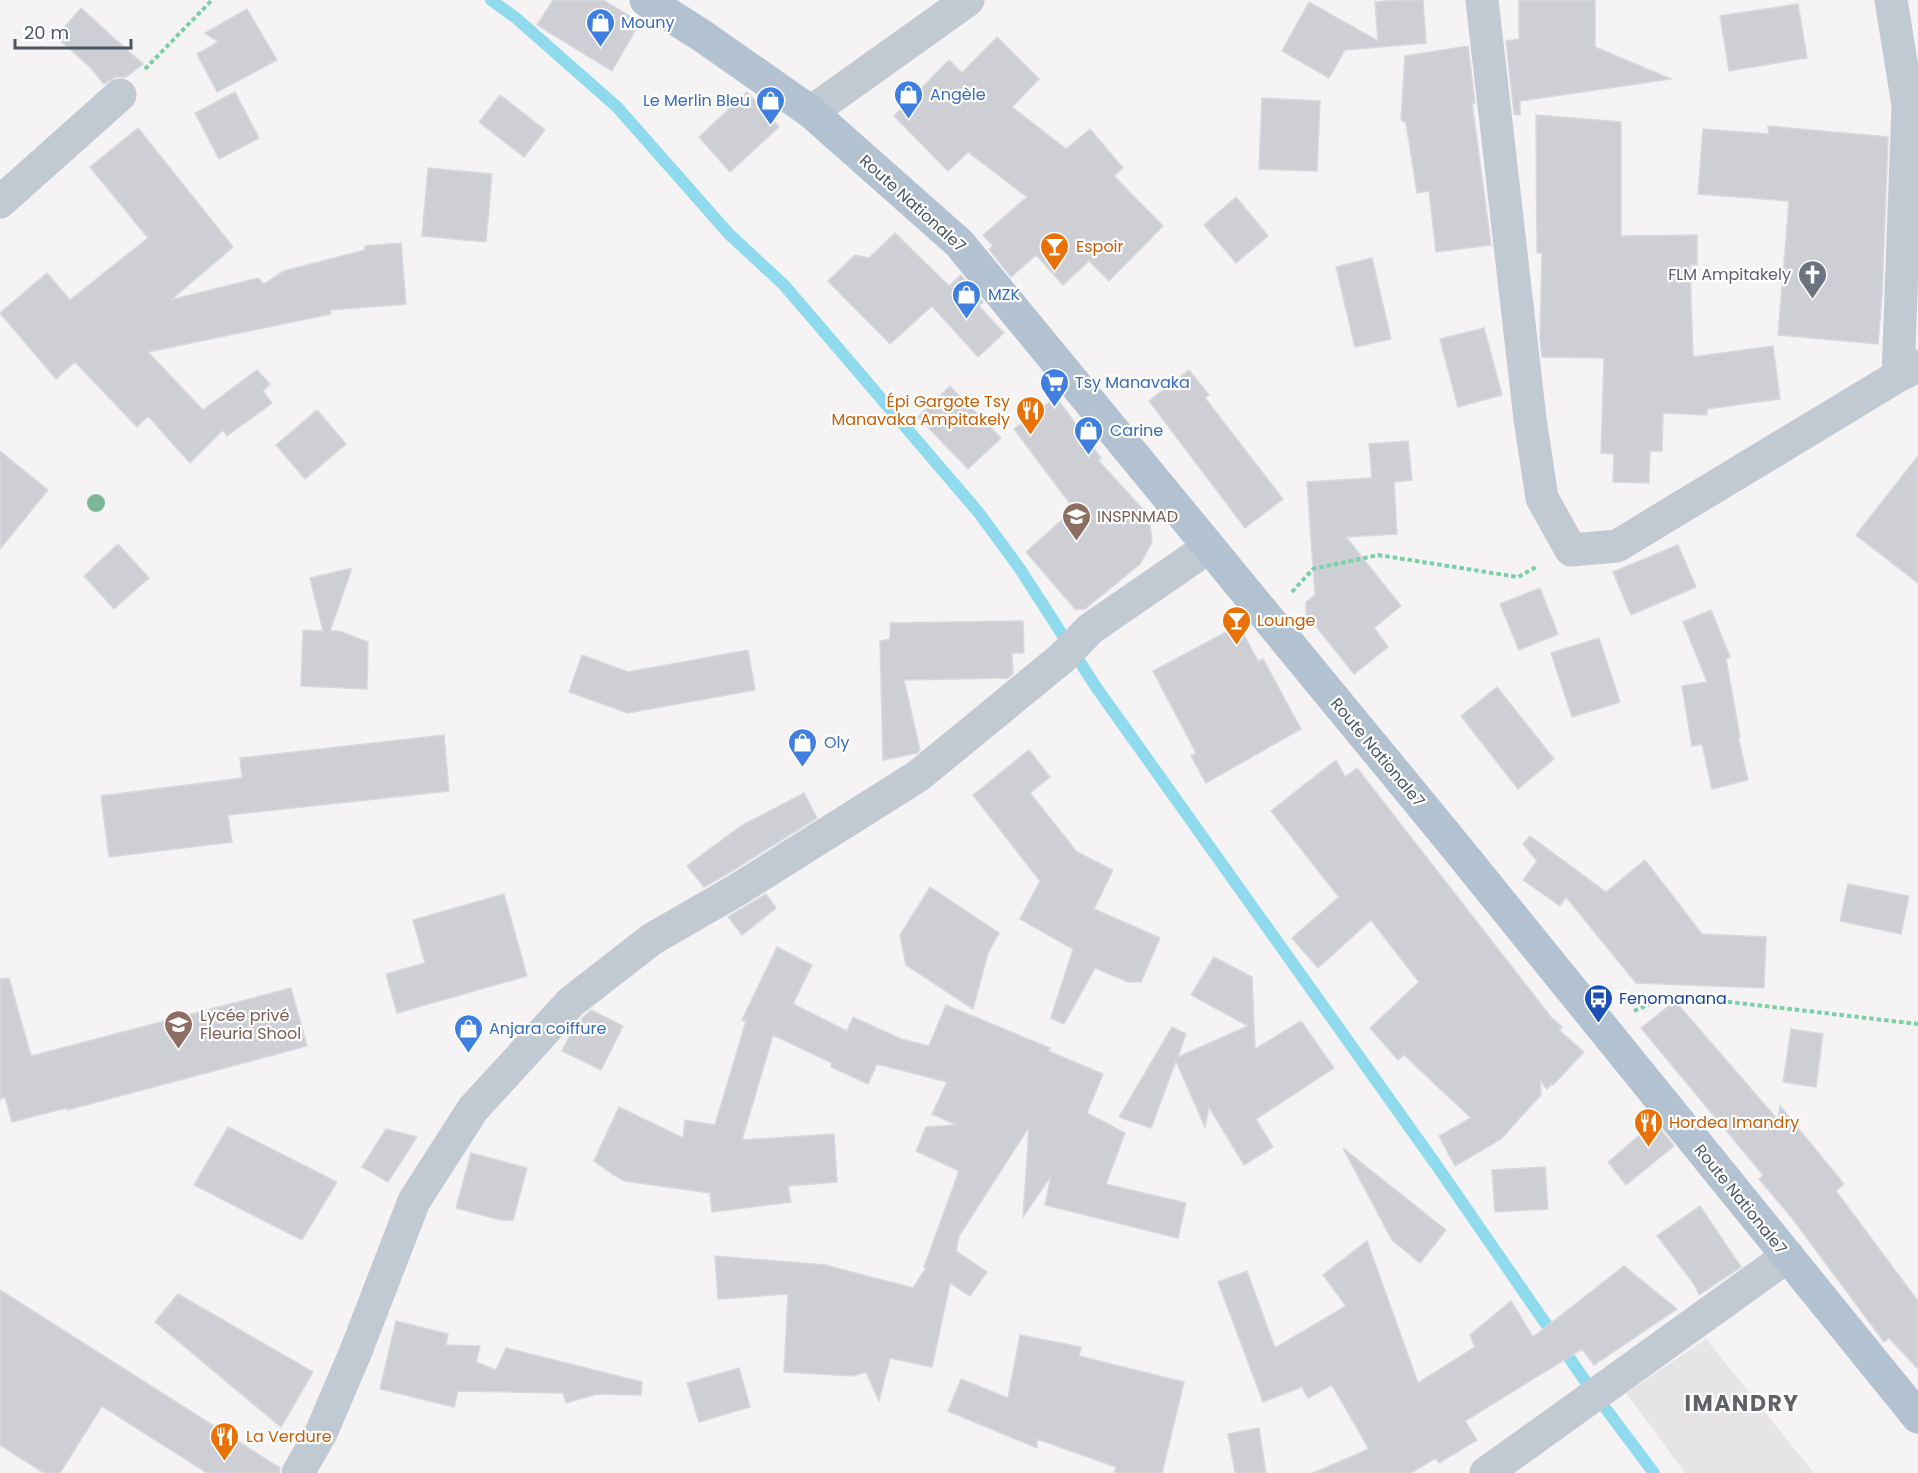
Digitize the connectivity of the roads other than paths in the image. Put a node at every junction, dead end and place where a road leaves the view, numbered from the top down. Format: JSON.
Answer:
{"nodes":[{"id":1,"x":646,"y":0,"type":"edge"},
{"id":2,"x":968,"y":0,"type":"edge"},
{"id":3,"x":1482,"y":0,"type":"edge"},
{"id":4,"x":1891,"y":0,"type":"edge"},
{"id":5,"x":120,"y":95,"type":"road end"},
{"id":6,"x":811,"y":112,"type":"junction"},
{"id":7,"x":0,"y":202,"type":"edge"},
{"id":8,"x":1908,"y":371,"type":"edge"},
{"id":9,"x":1209,"y":547,"type":"junction"},
{"id":10,"x":1788,"y":1256,"type":"junction"},
{"id":11,"x":1918,"y":1417,"type":"edge"},
{"id":12,"x":298,"y":1473,"type":"edge"},
{"id":13,"x":1486,"y":1473,"type":"edge"}],
"edges":[{"from":1,"to":6,"type":"main road","name":"Route Nationale7"},
{"from":2,"to":6,"type":"street"},
{"from":3,"to":8,"type":"street"},
{"from":4,"to":8,"type":"street"},
{"from":5,"to":7,"type":"street"},
{"from":6,"to":9,"type":"main road","name":"Route Nationale7"},
{"from":9,"to":10,"type":"main road","name":"Route Nationale7"},
{"from":9,"to":12,"type":"street"},
{"from":10,"to":11,"type":"main road","name":"Route Nationale7"},
{"from":10,"to":13,"type":"street"}]}
